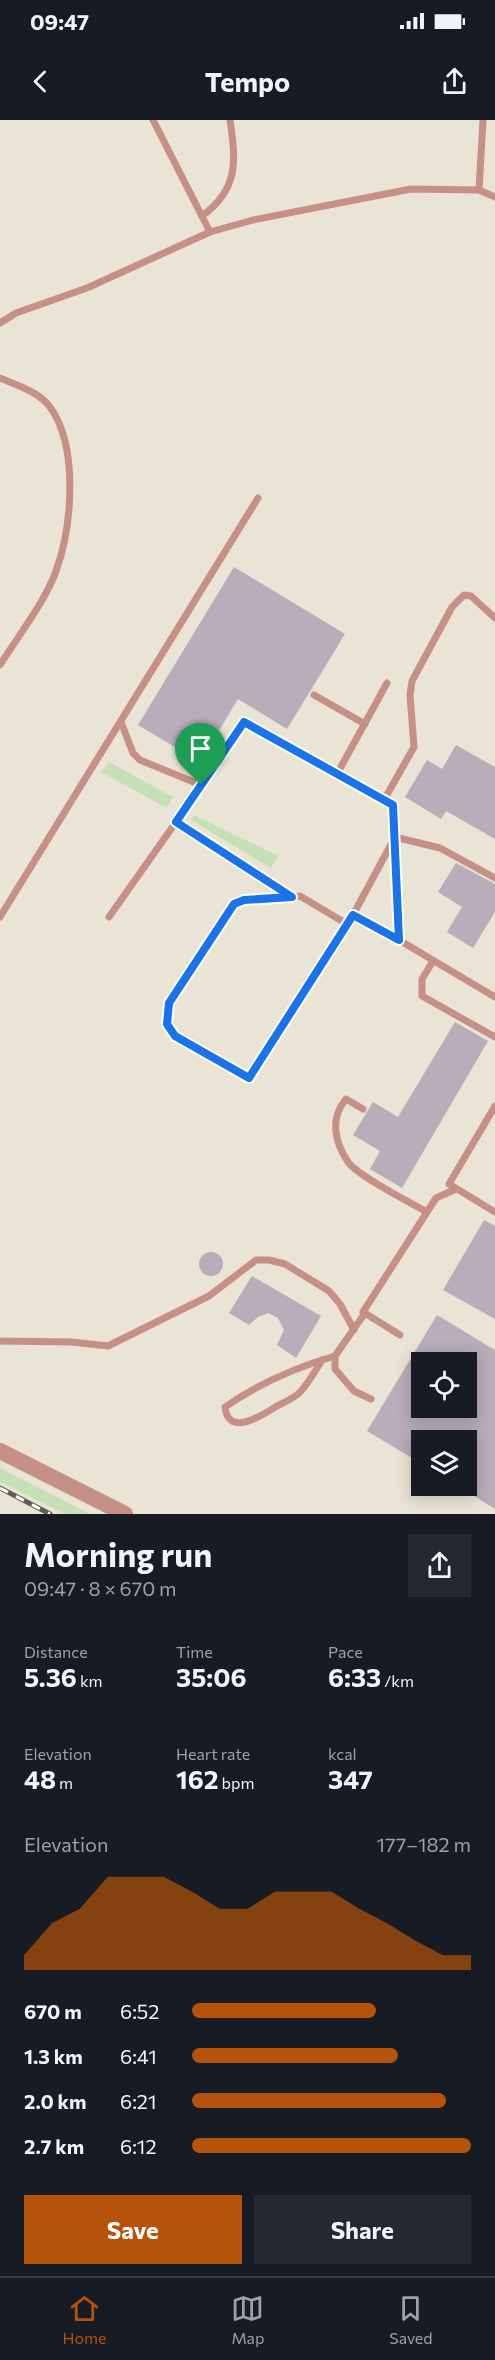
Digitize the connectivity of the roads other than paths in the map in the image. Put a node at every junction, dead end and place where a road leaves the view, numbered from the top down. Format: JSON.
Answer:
{"nodes":[{"id":1,"x":153,"y":120,"type":"edge"},
{"id":2,"x":230,"y":120,"type":"edge"},
{"id":3,"x":483,"y":120,"type":"edge"},
{"id":4,"x":479,"y":190,"type":"junction"},
{"id":5,"x":495,"y":197,"type":"edge"},
{"id":6,"x":202,"y":216,"type":"junction"},
{"id":7,"x":210,"y":232,"type":"junction"},
{"id":8,"x":0,"y":323,"type":"edge"},
{"id":9,"x":0,"y":378,"type":"edge"},
{"id":10,"x":258,"y":498,"type":"dead end"},
{"id":11,"x":495,"y":618,"type":"edge"},
{"id":12,"x":0,"y":665,"type":"edge"},
{"id":13,"x":387,"y":683,"type":"dead end"},
{"id":14,"x":314,"y":695,"type":"dead end"},
{"id":15,"x":121,"y":722,"type":"junction"},
{"id":16,"x":364,"y":724,"type":"junction"},
{"id":17,"x":337,"y":774,"type":"junction"},
{"id":18,"x":201,"y":785,"type":"junction"},
{"id":19,"x":384,"y":800,"type":"junction"},
{"id":20,"x":176,"y":822,"type":"junction"},
{"id":21,"x":395,"y":837,"type":"junction"},
{"id":22,"x":495,"y":878,"type":"edge"},
{"id":23,"x":292,"y":897,"type":"junction"},
{"id":24,"x":353,"y":915,"type":"junction"},
{"id":25,"x":0,"y":917,"type":"edge"},
{"id":26,"x":109,"y":917,"type":"dead end"},
{"id":27,"x":347,"y":924,"type":"junction"},
{"id":28,"x":399,"y":940,"type":"junction"},
{"id":29,"x":433,"y":961,"type":"junction"},
{"id":30,"x":495,"y":997,"type":"edge"},
{"id":31,"x":495,"y":1037,"type":"edge"},
{"id":32,"x":495,"y":1106,"type":"edge"},
{"id":33,"x":363,"y":1109,"type":"dead end"},
{"id":34,"x":456,"y":1189,"type":"junction"},
{"id":35,"x":426,"y":1212,"type":"junction"},
{"id":36,"x":495,"y":1212,"type":"edge"},
{"id":37,"x":365,"y":1313,"type":"junction"},
{"id":38,"x":354,"y":1330,"type":"junction"},
{"id":39,"x":400,"y":1335,"type":"dead end"},
{"id":40,"x":0,"y":1341,"type":"edge"},
{"id":41,"x":335,"y":1356,"type":"junction"},
{"id":42,"x":322,"y":1360,"type":"junction"},
{"id":43,"x":371,"y":1399,"type":"dead end"},
{"id":44,"x":0,"y":1450,"type":"edge"},
{"id":45,"x":125,"y":1514,"type":"edge"}],
"edges":[{"from":1,"to":6,"type":"lane"},
{"from":2,"to":6,"type":"lane"},
{"from":3,"to":4,"type":"lane"},
{"from":4,"to":5,"type":"lane"},
{"from":4,"to":7,"type":"lane"},
{"from":6,"to":7,"type":"lane"},
{"from":7,"to":8,"type":"lane"},
{"from":9,"to":12,"type":"lane"},
{"from":10,"to":15,"type":"lane"},
{"from":11,"to":19,"type":"lane"},
{"from":13,"to":16,"type":"lane"},
{"from":14,"to":16,"type":"lane"},
{"from":15,"to":18,"type":"lane"},
{"from":15,"to":25,"type":"lane"},
{"from":16,"to":17,"type":"lane"},
{"from":17,"to":18,"type":"lane"},
{"from":17,"to":19,"type":"lane"},
{"from":18,"to":20,"type":"lane"},
{"from":19,"to":21,"type":"lane"},
{"from":20,"to":23,"type":"lane"},
{"from":20,"to":26,"type":"lane"},
{"from":21,"to":22,"type":"lane"},
{"from":21,"to":24,"type":"lane"},
{"from":21,"to":28,"type":"lane"},
{"from":23,"to":27,"type":"lane"},
{"from":23,"to":27,"type":"lane"},
{"from":24,"to":27,"type":"lane"},
{"from":24,"to":28,"type":"lane"},
{"from":28,"to":29,"type":"lane"},
{"from":29,"to":30,"type":"lane"},
{"from":29,"to":31,"type":"lane"},
{"from":32,"to":34,"type":"lane"},
{"from":33,"to":35,"type":"lane"},
{"from":34,"to":35,"type":"lane"},
{"from":34,"to":36,"type":"lane"},
{"from":35,"to":37,"type":"lane"},
{"from":37,"to":38,"type":"lane"},
{"from":37,"to":39,"type":"lane"},
{"from":38,"to":40,"type":"lane"},
{"from":38,"to":41,"type":"lane"},
{"from":41,"to":42,"type":"lane"},
{"from":41,"to":43,"type":"lane"},
{"from":42,"to":42,"type":"lane"},
{"from":44,"to":45,"type":"street"}]}
